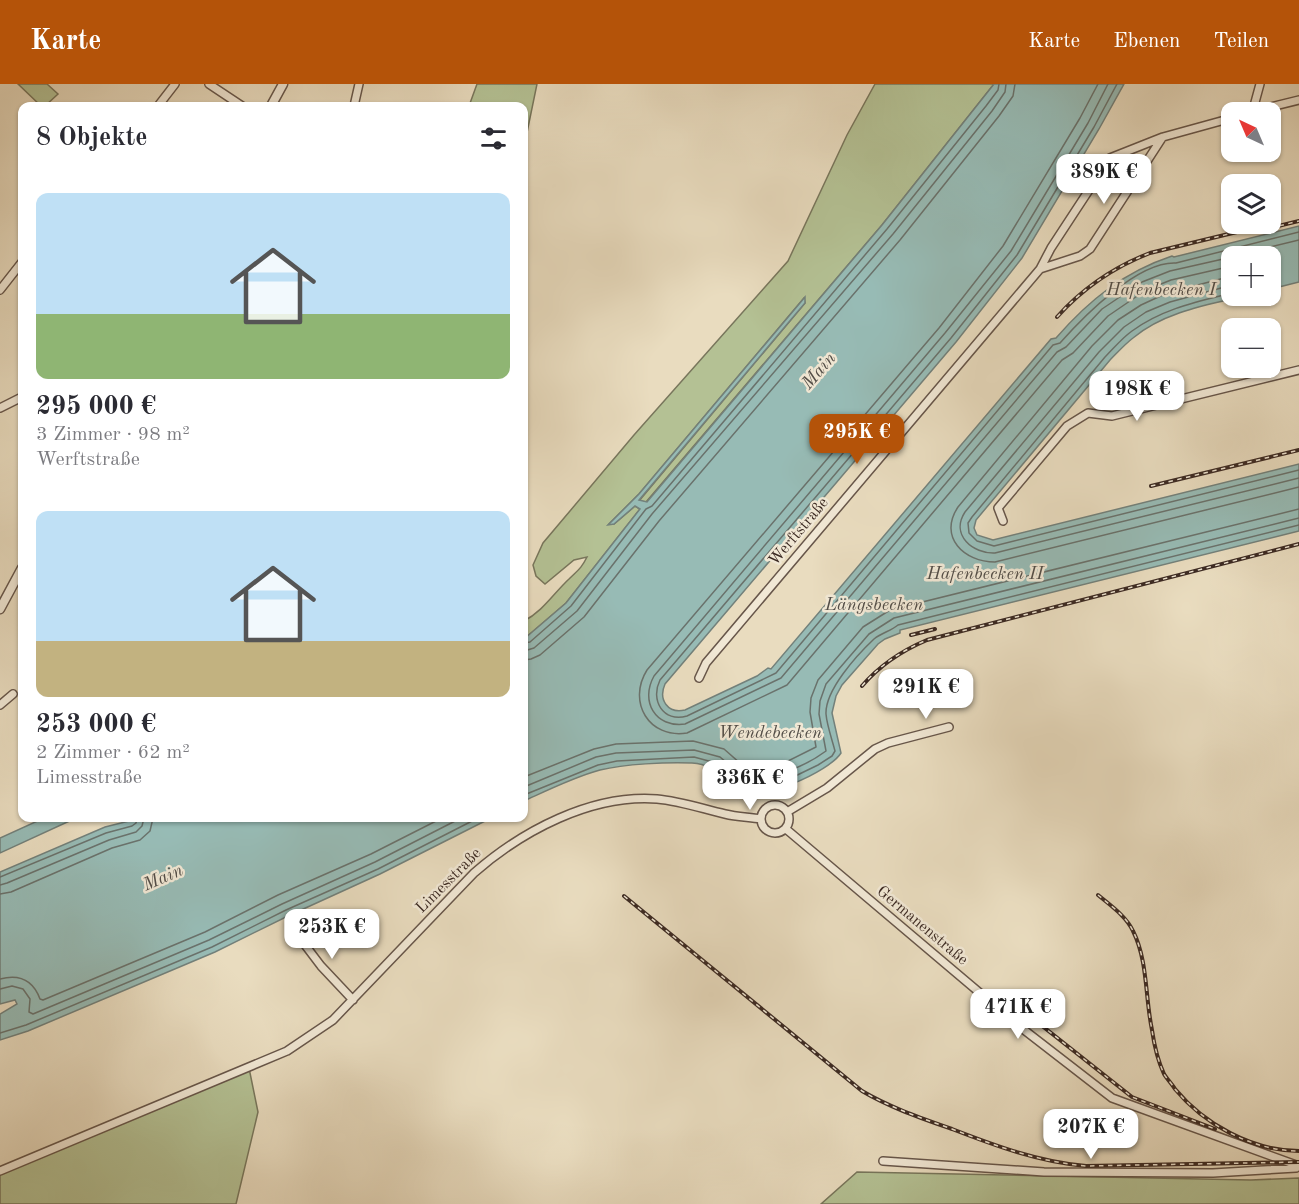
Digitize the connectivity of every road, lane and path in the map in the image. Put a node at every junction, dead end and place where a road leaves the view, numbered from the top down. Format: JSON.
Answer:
{"nodes":[{"id":1,"x":175,"y":84,"type":"edge"},
{"id":2,"x":209,"y":84,"type":"edge"},
{"id":3,"x":283,"y":84,"type":"edge"},
{"id":4,"x":359,"y":84,"type":"edge"},
{"id":5,"x":1260,"y":84,"type":"edge"},
{"id":6,"x":1299,"y":100,"type":"edge"},
{"id":7,"x":161,"y":102,"type":"edge"},
{"id":8,"x":236,"y":102,"type":"edge"},
{"id":9,"x":273,"y":102,"type":"edge"},
{"id":10,"x":355,"y":102,"type":"edge"},
{"id":11,"x":1255,"y":102,"type":"edge"},
{"id":12,"x":1281,"y":105,"type":"edge"},
{"id":13,"x":1221,"y":121,"type":"edge"},
{"id":14,"x":1162,"y":137,"type":"junction"},
{"id":15,"x":18,"y":267,"type":"edge"},
{"id":16,"x":1040,"y":269,"type":"junction"},
{"id":17,"x":0,"y":290,"type":"edge"},
{"id":18,"x":1299,"y":370,"type":"edge"},
{"id":19,"x":18,"y":399,"type":"edge"},
{"id":20,"x":0,"y":408,"type":"edge"},
{"id":21,"x":1003,"y":521,"type":"dead end"},
{"id":22,"x":18,"y":575,"type":"edge"},
{"id":23,"x":0,"y":609,"type":"edge"},
{"id":24,"x":699,"y":678,"type":"dead end"},
{"id":25,"x":13,"y":694,"type":"dead end"},
{"id":26,"x":0,"y":705,"type":"edge"},
{"id":27,"x":948,"y":727,"type":"dead end"},
{"id":28,"x":788,"y":812,"type":"junction"},
{"id":29,"x":761,"y":819,"type":"junction"},
{"id":30,"x":786,"y":828,"type":"junction"},
{"id":31,"x":296,"y":933,"type":"dead end"},
{"id":32,"x":352,"y":1000,"type":"junction"},
{"id":33,"x":883,"y":1161,"type":"dead end"},
{"id":34,"x":1299,"y":1167,"type":"edge"},
{"id":35,"x":0,"y":1171,"type":"edge"}],
"edges":[{"from":1,"to":7,"type":"street"},
{"from":2,"to":8,"type":"street"},
{"from":3,"to":9,"type":"street"},
{"from":4,"to":10,"type":"street"},
{"from":5,"to":11,"type":"street"},
{"from":6,"to":12,"type":"street"},
{"from":13,"to":14,"type":"street","name":"Werftstraße"},
{"from":14,"to":16,"type":"street","name":"Werftstraße"},
{"from":14,"to":16,"type":"street"},
{"from":15,"to":17,"type":"street"},
{"from":16,"to":24,"type":"street","name":"Werftstraße"},
{"from":18,"to":21,"type":"street"},
{"from":19,"to":20,"type":"street"},
{"from":22,"to":23,"type":"street"},
{"from":25,"to":26,"type":"street"},
{"from":27,"to":28,"type":"street"},
{"from":28,"to":29,"type":"street"},
{"from":28,"to":30,"type":"street"},
{"from":29,"to":30,"type":"street"},
{"from":29,"to":32,"type":"street","name":"Limesstraße"},
{"from":30,"to":34,"type":"street","name":"Germanenstraße"},
{"from":31,"to":32,"type":"street"},
{"from":32,"to":35,"type":"street","name":"Limesstraße"},
{"from":33,"to":34,"type":"street"}]}
